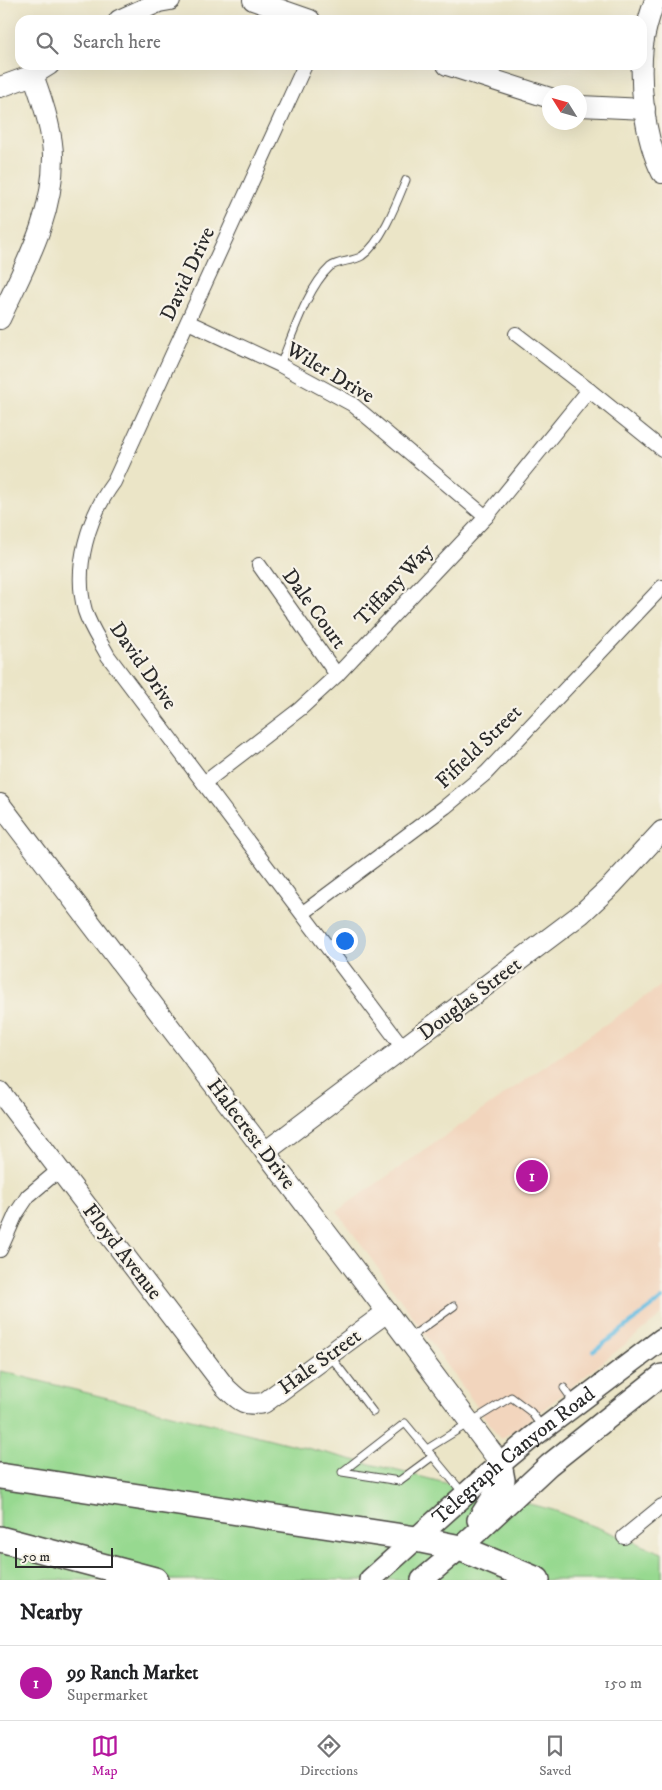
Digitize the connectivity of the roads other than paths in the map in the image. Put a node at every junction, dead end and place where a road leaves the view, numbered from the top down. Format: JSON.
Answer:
{"nodes":[{"id":1,"x":170,"y":0,"type":"edge"},
{"id":2,"x":253,"y":0,"type":"edge"},
{"id":3,"x":655,"y":0,"type":"edge"},
{"id":4,"x":130,"y":15,"type":"edge"},
{"id":5,"x":296,"y":15,"type":"edge"},
{"id":6,"x":647,"y":32,"type":"edge"},
{"id":7,"x":41,"y":70,"type":"edge"},
{"id":8,"x":303,"y":70,"type":"edge"},
{"id":9,"x":463,"y":70,"type":"edge"},
{"id":10,"x":642,"y":70,"type":"edge"},
{"id":11,"x":0,"y":87,"type":"edge"},
{"id":12,"x":542,"y":95,"type":"edge"},
{"id":13,"x":587,"y":106,"type":"edge"},
{"id":14,"x":645,"y":109,"type":"junction"},
{"id":15,"x":662,"y":173,"type":"edge"},
{"id":16,"x":406,"y":180,"type":"dead end"},
{"id":17,"x":0,"y":319,"type":"edge"},
{"id":18,"x":188,"y":322,"type":"junction"},
{"id":19,"x":516,"y":334,"type":"dead end"},
{"id":20,"x":280,"y":365,"type":"junction"},
{"id":21,"x":589,"y":390,"type":"junction"},
{"id":22,"x":662,"y":449,"type":"edge"},
{"id":23,"x":486,"y":517,"type":"junction"},
{"id":24,"x":259,"y":565,"type":"dead end"},
{"id":25,"x":662,"y":587,"type":"edge"},
{"id":26,"x":337,"y":675,"type":"junction"},
{"id":27,"x":204,"y":783,"type":"junction"},
{"id":28,"x":0,"y":804,"type":"edge"},
{"id":29,"x":662,"y":831,"type":"edge"},
{"id":30,"x":303,"y":913,"type":"junction"},
{"id":31,"x":404,"y":1049,"type":"junction"},
{"id":32,"x":0,"y":1092,"type":"edge"},
{"id":33,"x":265,"y":1152,"type":"junction"},
{"id":34,"x":58,"y":1170,"type":"junction"},
{"id":35,"x":0,"y":1250,"type":"edge"},
{"id":36,"x":454,"y":1306,"type":"dead end"},
{"id":37,"x":387,"y":1312,"type":"junction"},
{"id":38,"x":408,"y":1339,"type":"junction"},
{"id":39,"x":662,"y":1340,"type":"edge"},
{"id":40,"x":329,"y":1354,"type":"junction"},
{"id":41,"x":662,"y":1375,"type":"edge"},
{"id":42,"x":250,"y":1405,"type":"joint"},
{"id":43,"x":373,"y":1412,"type":"dead end"},
{"id":44,"x":471,"y":1422,"type":"junction"},
{"id":45,"x":543,"y":1429,"type":"junction"},
{"id":46,"x":427,"y":1449,"type":"junction"},
{"id":47,"x":433,"y":1456,"type":"junction"},
{"id":48,"x":501,"y":1464,"type":"junction"},
{"id":49,"x":0,"y":1476,"type":"edge"},
{"id":50,"x":464,"y":1495,"type":"junction"},
{"id":51,"x":662,"y":1506,"type":"edge"},
{"id":52,"x":624,"y":1537,"type":"dead end"},
{"id":53,"x":0,"y":1539,"type":"edge"},
{"id":54,"x":416,"y":1539,"type":"junction"},
{"id":55,"x":462,"y":1545,"type":"junction"},
{"id":56,"x":155,"y":1580,"type":"edge"},
{"id":57,"x":370,"y":1580,"type":"edge"},
{"id":58,"x":422,"y":1580,"type":"edge"},
{"id":59,"x":537,"y":1580,"type":"edge"}],
"edges":[{"from":1,"to":4,"type":"street"},
{"from":2,"to":5,"type":"street"},
{"from":3,"to":6,"type":"street"},
{"from":7,"to":11,"type":"street"},
{"from":7,"to":17,"type":"street"},
{"from":8,"to":18,"type":"street","name":"David Drive"},
{"from":9,"to":12,"type":"street"},
{"from":10,"to":14,"type":"street"},
{"from":13,"to":14,"type":"street"},
{"from":14,"to":15,"type":"street"},
{"from":16,"to":20,"type":"lane"},
{"from":18,"to":20,"type":"street","name":"Wiler Drive"},
{"from":18,"to":27,"type":"street","name":"David Drive"},
{"from":19,"to":21,"type":"street"},
{"from":20,"to":23,"type":"street","name":"Wiler Drive"},
{"from":21,"to":22,"type":"street"},
{"from":21,"to":23,"type":"street","name":"Tiffany Way"},
{"from":23,"to":26,"type":"street","name":"Tiffany Way"},
{"from":24,"to":26,"type":"street","name":"Dale Court"},
{"from":25,"to":30,"type":"street","name":"Fifield Street"},
{"from":26,"to":27,"type":"street","name":"Tiffany Way"},
{"from":27,"to":30,"type":"street","name":"David Drive"},
{"from":28,"to":33,"type":"street","name":"Halecrest Drive"},
{"from":29,"to":31,"type":"street","name":"Douglas Street"},
{"from":30,"to":31,"type":"street","name":"David Drive"},
{"from":31,"to":33,"type":"street","name":"Douglas Street"},
{"from":32,"to":34,"type":"street","name":"Floyd Avenue"},
{"from":33,"to":37,"type":"street","name":"Halecrest Drive"},
{"from":34,"to":35,"type":"street"},
{"from":34,"to":42,"type":"street","name":"Floyd Avenue"},
{"from":36,"to":38,"type":"lane"},
{"from":37,"to":38,"type":"street","name":"Halecrest Drive"},
{"from":37,"to":40,"type":"street","name":"Hale Street"},
{"from":38,"to":44,"type":"street","name":"Halecrest Drive"},
{"from":39,"to":45,"type":"main road","name":"Telegraph Canyon Road"},
{"from":40,"to":42,"type":"street","name":"Hale Street"},
{"from":40,"to":43,"type":"lane"},
{"from":41,"to":55,"type":"main road","name":"Telegraph Canyon Road"},
{"from":44,"to":45,"type":"lane"},
{"from":44,"to":46,"type":"lane"},
{"from":44,"to":48,"type":"street","name":"Halecrest Drive"},
{"from":45,"to":48,"type":"main road","name":"Telegraph Canyon Road"},
{"from":46,"to":47,"type":"lane"},
{"from":46,"to":47,"type":"lane"},
{"from":47,"to":50,"type":"lane"},
{"from":48,"to":50,"type":"main road","name":"Telegraph Canyon Road"},
{"from":48,"to":55,"type":"main road"},
{"from":49,"to":54,"type":"highway"},
{"from":50,"to":54,"type":"main road","name":"Telegraph Canyon Road"},
{"from":51,"to":52,"type":"street"},
{"from":53,"to":56,"type":"highway"},
{"from":54,"to":55,"type":"highway"},
{"from":54,"to":57,"type":"main road","name":"Telegraph Canyon Road"},
{"from":55,"to":58,"type":"main road","name":"Telegraph Canyon Road"},
{"from":55,"to":59,"type":"highway"}]}
